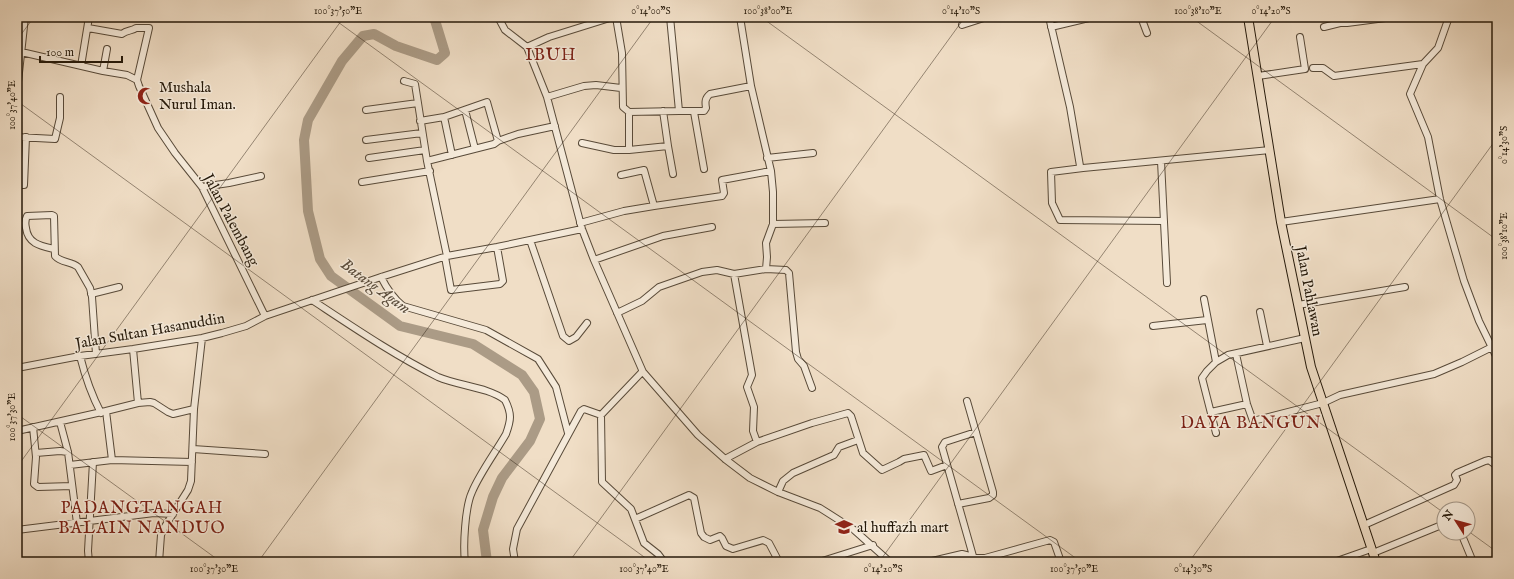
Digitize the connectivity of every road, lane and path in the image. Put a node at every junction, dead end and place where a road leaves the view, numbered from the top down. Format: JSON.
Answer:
{"nodes":[{"id":1,"x":25,"y":17,"type":"edge"},
{"id":2,"x":89,"y":17,"type":"edge"},
{"id":3,"x":498,"y":17,"type":"edge"},
{"id":4,"x":615,"y":17,"type":"edge"},
{"id":5,"x":670,"y":17,"type":"edge"},
{"id":6,"x":740,"y":17,"type":"edge"},
{"id":7,"x":987,"y":17,"type":"edge"},
{"id":8,"x":1049,"y":17,"type":"edge"},
{"id":9,"x":1093,"y":17,"type":"edge"},
{"id":10,"x":1141,"y":17,"type":"edge"},
{"id":11,"x":1248,"y":17,"type":"edge"},
{"id":12,"x":1393,"y":17,"type":"edge"},
{"id":13,"x":1449,"y":17,"type":"edge"},
{"id":14,"x":962,"y":25,"type":"dead end"},
{"id":15,"x":1051,"y":27,"type":"junction"},
{"id":16,"x":1324,"y":27,"type":"dead end"},
{"id":17,"x":88,"y":28,"type":"junction"},
{"id":18,"x":1147,"y":33,"type":"dead end"},
{"id":19,"x":1300,"y":37,"type":"dead end"},
{"id":20,"x":527,"y":47,"type":"junction"},
{"id":21,"x":107,"y":49,"type":"dead end"},
{"id":22,"x":19,"y":52,"type":"edge"},
{"id":23,"x":1423,"y":64,"type":"junction"},
{"id":24,"x":81,"y":66,"type":"junction"},
{"id":25,"x":1313,"y":68,"type":"dead end"},
{"id":26,"x":103,"y":71,"type":"junction"},
{"id":27,"x":1258,"y":76,"type":"junction"},
{"id":28,"x":138,"y":80,"type":"junction"},
{"id":29,"x":404,"y":80,"type":"dead end"},
{"id":30,"x":752,"y":86,"type":"junction"},
{"id":31,"x":621,"y":88,"type":"junction"},
{"id":32,"x":17,"y":91,"type":"edge"},
{"id":33,"x":60,"y":97,"type":"dead end"},
{"id":34,"x":547,"y":97,"type":"junction"},
{"id":35,"x":418,"y":103,"type":"junction"},
{"id":36,"x":366,"y":110,"type":"dead end"},
{"id":37,"x":465,"y":110,"type":"junction"},
{"id":38,"x":663,"y":111,"type":"junction"},
{"id":39,"x":679,"y":111,"type":"junction"},
{"id":40,"x":629,"y":112,"type":"junction"},
{"id":41,"x":694,"y":112,"type":"junction"},
{"id":42,"x":444,"y":117,"type":"junction"},
{"id":43,"x":420,"y":121,"type":"junction"},
{"id":44,"x":555,"y":126,"type":"junction"},
{"id":45,"x":422,"y":133,"type":"junction"},
{"id":46,"x":17,"y":137,"type":"edge"},
{"id":47,"x":26,"y":137,"type":"junction"},
{"id":48,"x":366,"y":140,"type":"dead end"},
{"id":49,"x":498,"y":141,"type":"junction"},
{"id":50,"x":582,"y":143,"type":"dead end"},
{"id":51,"x":668,"y":146,"type":"junction"},
{"id":52,"x":475,"y":148,"type":"junction"},
{"id":53,"x":425,"y":150,"type":"junction"},
{"id":54,"x":630,"y":150,"type":"junction"},
{"id":55,"x":1270,"y":150,"type":"junction"},
{"id":56,"x":813,"y":153,"type":"dead end"},
{"id":57,"x":452,"y":155,"type":"junction"},
{"id":58,"x":369,"y":158,"type":"dead end"},
{"id":59,"x":767,"y":158,"type":"junction"},
{"id":60,"x":427,"y":161,"type":"junction"},
{"id":61,"x":1161,"y":162,"type":"junction"},
{"id":62,"x":1084,"y":168,"type":"junction"},
{"id":63,"x":704,"y":169,"type":"dead end"},
{"id":64,"x":430,"y":171,"type":"junction"},
{"id":65,"x":771,"y":171,"type":"junction"},
{"id":66,"x":673,"y":174,"type":"dead end"},
{"id":67,"x":621,"y":175,"type":"dead end"},
{"id":68,"x":261,"y":176,"type":"dead end"},
{"id":69,"x":362,"y":182,"type":"dead end"},
{"id":70,"x":17,"y":185,"type":"edge"},
{"id":71,"x":202,"y":187,"type":"junction"},
{"id":72,"x":1440,"y":199,"type":"junction"},
{"id":73,"x":654,"y":206,"type":"junction"},
{"id":74,"x":1164,"y":221,"type":"junction"},
{"id":75,"x":1282,"y":222,"type":"junction"},
{"id":76,"x":825,"y":223,"type":"dead end"},
{"id":77,"x":773,"y":224,"type":"junction"},
{"id":78,"x":581,"y":226,"type":"junction"},
{"id":79,"x":712,"y":227,"type":"dead end"},
{"id":80,"x":530,"y":240,"type":"junction"},
{"id":81,"x":498,"y":247,"type":"junction"},
{"id":82,"x":54,"y":249,"type":"junction"},
{"id":83,"x":446,"y":256,"type":"junction"},
{"id":84,"x":594,"y":260,"type":"junction"},
{"id":85,"x":766,"y":269,"type":"junction"},
{"id":86,"x":734,"y":274,"type":"junction"},
{"id":87,"x":381,"y":277,"type":"junction"},
{"id":88,"x":1167,"y":283,"type":"dead end"},
{"id":89,"x":119,"y":287,"type":"dead end"},
{"id":90,"x":1404,"y":287,"type":"dead end"},
{"id":91,"x":92,"y":294,"type":"junction"},
{"id":92,"x":1204,"y":299,"type":"dead end"},
{"id":93,"x":312,"y":300,"type":"junction"},
{"id":94,"x":1298,"y":305,"type":"junction"},
{"id":95,"x":617,"y":312,"type":"junction"},
{"id":96,"x":1260,"y":312,"type":"dead end"},
{"id":97,"x":265,"y":316,"type":"junction"},
{"id":98,"x":1208,"y":320,"type":"junction"},
{"id":99,"x":587,"y":323,"type":"dead end"},
{"id":100,"x":1153,"y":326,"type":"dead end"},
{"id":101,"x":202,"y":338,"type":"junction"},
{"id":102,"x":1305,"y":338,"type":"junction"},
{"id":103,"x":1267,"y":346,"type":"junction"},
{"id":104,"x":1492,"y":347,"type":"junction"},
{"id":105,"x":133,"y":349,"type":"junction"},
{"id":106,"x":96,"y":354,"type":"junction"},
{"id":107,"x":1236,"y":354,"type":"junction"},
{"id":108,"x":80,"y":356,"type":"junction"},
{"id":109,"x":1497,"y":358,"type":"edge"},
{"id":110,"x":1216,"y":362,"type":"junction"},
{"id":111,"x":17,"y":368,"type":"edge"},
{"id":112,"x":642,"y":372,"type":"junction"},
{"id":113,"x":812,"y":388,"type":"dead end"},
{"id":114,"x":967,"y":401,"type":"dead end"},
{"id":115,"x":138,"y":403,"type":"junction"},
{"id":116,"x":1323,"y":403,"type":"junction"},
{"id":117,"x":1247,"y":404,"type":"junction"},
{"id":118,"x":194,"y":409,"type":"junction"},
{"id":119,"x":104,"y":412,"type":"junction"},
{"id":120,"x":1211,"y":412,"type":"junction"},
{"id":121,"x":602,"y":415,"type":"junction"},
{"id":122,"x":60,"y":422,"type":"junction"},
{"id":123,"x":33,"y":427,"type":"junction"},
{"id":124,"x":17,"y":430,"type":"edge"},
{"id":125,"x":976,"y":432,"type":"junction"},
{"id":126,"x":568,"y":433,"type":"junction"},
{"id":127,"x":1216,"y":433,"type":"dead end"},
{"id":128,"x":858,"y":440,"type":"junction"},
{"id":129,"x":757,"y":442,"type":"junction"},
{"id":130,"x":194,"y":449,"type":"junction"},
{"id":131,"x":68,"y":452,"type":"junction"},
{"id":132,"x":36,"y":453,"type":"junction"},
{"id":133,"x":265,"y":454,"type":"dead end"},
{"id":134,"x":724,"y":459,"type":"junction"},
{"id":135,"x":112,"y":460,"type":"junction"},
{"id":136,"x":94,"y":462,"type":"junction"},
{"id":137,"x":192,"y":462,"type":"junction"},
{"id":138,"x":70,"y":465,"type":"junction"},
{"id":139,"x":947,"y":465,"type":"junction"},
{"id":140,"x":1497,"y":466,"type":"edge"},
{"id":141,"x":72,"y":486,"type":"junction"},
{"id":142,"x":778,"y":492,"type":"junction"},
{"id":143,"x":958,"y":504,"type":"junction"},
{"id":144,"x":173,"y":514,"type":"junction"},
{"id":145,"x":635,"y":518,"type":"junction"},
{"id":146,"x":89,"y":522,"type":"junction"},
{"id":147,"x":77,"y":523,"type":"junction"},
{"id":148,"x":1364,"y":525,"type":"junction"},
{"id":149,"x":1436,"y":527,"type":"edge"},
{"id":150,"x":17,"y":530,"type":"edge"},
{"id":151,"x":1465,"y":541,"type":"edge"},
{"id":152,"x":873,"y":545,"type":"junction"},
{"id":153,"x":1372,"y":551,"type":"junction"},
{"id":154,"x":973,"y":556,"type":"junction"},
{"id":155,"x":89,"y":562,"type":"edge"},
{"id":156,"x":159,"y":562,"type":"edge"},
{"id":157,"x":465,"y":562,"type":"edge"},
{"id":158,"x":516,"y":562,"type":"edge"},
{"id":159,"x":664,"y":562,"type":"edge"},
{"id":160,"x":779,"y":562,"type":"edge"},
{"id":161,"x":819,"y":562,"type":"edge"},
{"id":162,"x":890,"y":562,"type":"edge"},
{"id":163,"x":928,"y":562,"type":"edge"},
{"id":164,"x":1061,"y":562,"type":"edge"},
{"id":165,"x":1334,"y":562,"type":"edge"},
{"id":166,"x":1376,"y":562,"type":"edge"},
{"id":167,"x":1473,"y":562,"type":"edge"}],
"edges":[{"from":1,"to":22,"type":"street"},
{"from":2,"to":17,"type":"street"},
{"from":3,"to":20,"type":"street"},
{"from":4,"to":20,"type":"street"},
{"from":4,"to":31,"type":"street"},
{"from":5,"to":39,"type":"street"},
{"from":6,"to":30,"type":"street"},
{"from":7,"to":14,"type":"street"},
{"from":8,"to":15,"type":"street"},
{"from":9,"to":15,"type":"street"},
{"from":10,"to":18,"type":"street"},
{"from":11,"to":27,"type":"main road","name":"Jalan Pahlawan"},
{"from":12,"to":16,"type":"street"},
{"from":13,"to":23,"type":"street"},
{"from":15,"to":62,"type":"street"},
{"from":17,"to":24,"type":"street"},
{"from":17,"to":28,"type":"street"},
{"from":19,"to":27,"type":"street"},
{"from":20,"to":34,"type":"street"},
{"from":21,"to":26,"type":"street"},
{"from":22,"to":24,"type":"street"},
{"from":22,"to":32,"type":"street"},
{"from":23,"to":25,"type":"street"},
{"from":23,"to":72,"type":"street"},
{"from":24,"to":26,"type":"street"},
{"from":26,"to":28,"type":"street"},
{"from":27,"to":55,"type":"main road","name":"Jalan Pahlawan"},
{"from":28,"to":71,"type":"street","name":"Jalan Palembang"},
{"from":29,"to":35,"type":"street"},
{"from":30,"to":41,"type":"street"},
{"from":30,"to":59,"type":"street"},
{"from":31,"to":34,"type":"street"},
{"from":31,"to":40,"type":"street"},
{"from":33,"to":47,"type":"street"},
{"from":34,"to":44,"type":"street"},
{"from":35,"to":36,"type":"street"},
{"from":35,"to":43,"type":"street"},
{"from":37,"to":42,"type":"street"},
{"from":37,"to":49,"type":"street"},
{"from":37,"to":52,"type":"street"},
{"from":38,"to":39,"type":"street"},
{"from":38,"to":40,"type":"street"},
{"from":38,"to":51,"type":"street"},
{"from":39,"to":41,"type":"street"},
{"from":40,"to":54,"type":"street"},
{"from":41,"to":63,"type":"street"},
{"from":42,"to":43,"type":"street"},
{"from":42,"to":57,"type":"street"},
{"from":43,"to":45,"type":"street"},
{"from":44,"to":49,"type":"street"},
{"from":44,"to":78,"type":"street"},
{"from":45,"to":48,"type":"street"},
{"from":45,"to":53,"type":"street"},
{"from":46,"to":47,"type":"street"},
{"from":47,"to":70,"type":"street"},
{"from":49,"to":52,"type":"street"},
{"from":50,"to":54,"type":"street"},
{"from":51,"to":54,"type":"street"},
{"from":51,"to":66,"type":"street"},
{"from":52,"to":57,"type":"street"},
{"from":53,"to":58,"type":"street"},
{"from":53,"to":60,"type":"street"},
{"from":55,"to":61,"type":"street"},
{"from":55,"to":75,"type":"main road","name":"Jalan Pahlawan"},
{"from":56,"to":59,"type":"street"},
{"from":57,"to":60,"type":"street"},
{"from":59,"to":65,"type":"street"},
{"from":60,"to":64,"type":"street"},
{"from":61,"to":62,"type":"street"},
{"from":61,"to":74,"type":"street"},
{"from":62,"to":74,"type":"street"},
{"from":64,"to":69,"type":"street"},
{"from":64,"to":83,"type":"street"},
{"from":65,"to":73,"type":"street","name":"Jalan Sultan Hasanuddin"},
{"from":65,"to":77,"type":"street"},
{"from":67,"to":73,"type":"street"},
{"from":68,"to":71,"type":"street"},
{"from":71,"to":97,"type":"street","name":"Jalan Palembang"},
{"from":72,"to":75,"type":"street"},
{"from":72,"to":104,"type":"street"},
{"from":73,"to":78,"type":"street","name":"Jalan Sultan Hasanuddin"},
{"from":74,"to":88,"type":"street"},
{"from":75,"to":94,"type":"main road","name":"Jalan Pahlawan"},
{"from":76,"to":77,"type":"street"},
{"from":77,"to":85,"type":"street"},
{"from":78,"to":80,"type":"street","name":"Jalan Sultan Hasanuddin"},
{"from":78,"to":84,"type":"street"},
{"from":79,"to":84,"type":"street"},
{"from":80,"to":81,"type":"street","name":"Jalan Sultan Hasanuddin"},
{"from":80,"to":99,"type":"street"},
{"from":81,"to":83,"type":"street","name":"Jalan Sultan Hasanuddin"},
{"from":81,"to":83,"type":"street"},
{"from":82,"to":82,"type":"street"},
{"from":82,"to":91,"type":"street"},
{"from":83,"to":87,"type":"street","name":"Jalan Sultan Hasanuddin"},
{"from":84,"to":95,"type":"street"},
{"from":85,"to":86,"type":"street"},
{"from":85,"to":113,"type":"street"},
{"from":86,"to":95,"type":"street"},
{"from":86,"to":129,"type":"street"},
{"from":87,"to":93,"type":"street","name":"Jalan Sultan Hasanuddin"},
{"from":87,"to":126,"type":"street"},
{"from":89,"to":91,"type":"street"},
{"from":90,"to":94,"type":"street"},
{"from":91,"to":106,"type":"street"},
{"from":92,"to":98,"type":"street"},
{"from":93,"to":97,"type":"street","name":"Jalan Sultan Hasanuddin"},
{"from":93,"to":157,"type":"street"},
{"from":94,"to":102,"type":"main road","name":"Jalan Pahlawan"},
{"from":95,"to":112,"type":"street"},
{"from":96,"to":103,"type":"street"},
{"from":97,"to":101,"type":"street","name":"Jalan Sultan Hasanuddin"},
{"from":98,"to":100,"type":"street"},
{"from":98,"to":110,"type":"street"},
{"from":101,"to":105,"type":"street","name":"Jalan Sultan Hasanuddin"},
{"from":101,"to":118,"type":"street"},
{"from":102,"to":103,"type":"street"},
{"from":102,"to":116,"type":"main road","name":"Jalan Pahlawan"},
{"from":103,"to":107,"type":"street"},
{"from":104,"to":109,"type":"street"},
{"from":104,"to":116,"type":"street"},
{"from":105,"to":106,"type":"street","name":"Jalan Sultan Hasanuddin"},
{"from":105,"to":115,"type":"street"},
{"from":106,"to":108,"type":"street","name":"Jalan Sultan Hasanuddin"},
{"from":107,"to":110,"type":"street"},
{"from":107,"to":117,"type":"street"},
{"from":108,"to":111,"type":"street","name":"Jalan Sultan Hasanuddin"},
{"from":108,"to":119,"type":"street"},
{"from":110,"to":120,"type":"street"},
{"from":112,"to":121,"type":"street"},
{"from":112,"to":134,"type":"street"},
{"from":114,"to":125,"type":"street"},
{"from":115,"to":118,"type":"street"},
{"from":115,"to":119,"type":"street"},
{"from":116,"to":117,"type":"street"},
{"from":116,"to":148,"type":"main road","name":"Jalan Pahlawan"},
{"from":117,"to":120,"type":"street"},
{"from":118,"to":130,"type":"street"},
{"from":119,"to":122,"type":"street"},
{"from":119,"to":135,"type":"street"},
{"from":120,"to":127,"type":"street"},
{"from":121,"to":126,"type":"street"},
{"from":121,"to":145,"type":"street"},
{"from":122,"to":123,"type":"street"},
{"from":122,"to":131,"type":"street"},
{"from":123,"to":124,"type":"street"},
{"from":123,"to":132,"type":"street"},
{"from":125,"to":139,"type":"street"},
{"from":125,"to":143,"type":"street"},
{"from":126,"to":158,"type":"street"},
{"from":128,"to":129,"type":"street"},
{"from":128,"to":139,"type":"street"},
{"from":128,"to":142,"type":"street"},
{"from":129,"to":134,"type":"street"},
{"from":130,"to":133,"type":"street"},
{"from":130,"to":137,"type":"street"},
{"from":131,"to":132,"type":"street"},
{"from":131,"to":138,"type":"street"},
{"from":132,"to":141,"type":"street"},
{"from":134,"to":142,"type":"street"},
{"from":135,"to":136,"type":"street"},
{"from":135,"to":137,"type":"street"},
{"from":136,"to":138,"type":"street"},
{"from":136,"to":146,"type":"street"},
{"from":137,"to":144,"type":"street"},
{"from":138,"to":141,"type":"street"},
{"from":139,"to":143,"type":"street"},
{"from":140,"to":148,"type":"street"},
{"from":141,"to":147,"type":"street"},
{"from":142,"to":152,"type":"street"},
{"from":143,"to":154,"type":"street"},
{"from":144,"to":146,"type":"street"},
{"from":144,"to":156,"type":"street"},
{"from":145,"to":159,"type":"street"},
{"from":145,"to":160,"type":"street"},
{"from":146,"to":147,"type":"street"},
{"from":146,"to":155,"type":"street"},
{"from":147,"to":150,"type":"street"},
{"from":148,"to":153,"type":"main road","name":"Jalan Pahlawan"},
{"from":149,"to":153,"type":"street"},
{"from":151,"to":167,"type":"street"},
{"from":152,"to":161,"type":"street"},
{"from":152,"to":162,"type":"street"},
{"from":153,"to":165,"type":"street"},
{"from":153,"to":166,"type":"main road","name":"Jalan Pahlawan"},
{"from":154,"to":163,"type":"street"},
{"from":154,"to":164,"type":"street"}]}
